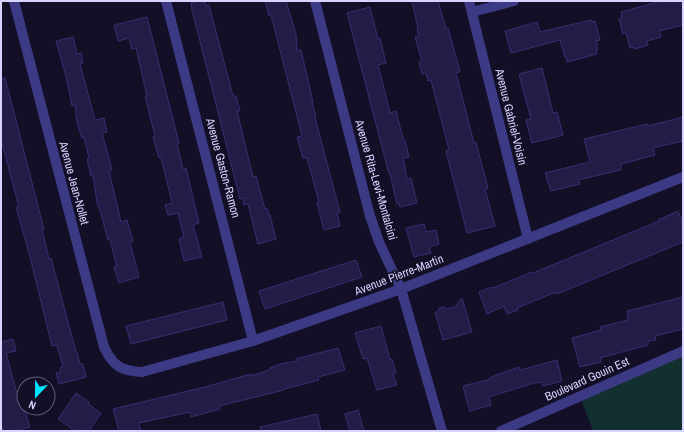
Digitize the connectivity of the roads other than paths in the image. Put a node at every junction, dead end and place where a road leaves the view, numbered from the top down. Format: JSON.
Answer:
{"nodes":[{"id":1,"x":14,"y":1,"type":"edge"},
{"id":2,"x":166,"y":1,"type":"edge"},
{"id":3,"x":315,"y":1,"type":"edge"},
{"id":4,"x":469,"y":1,"type":"edge"},
{"id":5,"x":514,"y":1,"type":"edge"},
{"id":6,"x":472,"y":12,"type":"junction"},
{"id":7,"x":683,"y":177,"type":"edge"},
{"id":8,"x":528,"y":239,"type":"junction"},
{"id":9,"x":401,"y":289,"type":"junction"},
{"id":10,"x":253,"y":342,"type":"junction"},
{"id":11,"x":683,"y":351,"type":"edge"},
{"id":12,"x":118,"y":367,"type":"joint"},
{"id":13,"x":442,"y":431,"type":"edge"},
{"id":14,"x":501,"y":431,"type":"edge"}],
"edges":[{"from":1,"to":12,"type":"street","name":"Avenue Jean-Nollet"},
{"from":2,"to":10,"type":"street","name":"Avenue Gaston-Ramon"},
{"from":3,"to":9,"type":"street","name":"Avenue Rita-Levi-Montalcini"},
{"from":4,"to":6,"type":"street","name":"Avenue Gabriel-Voisin"},
{"from":5,"to":6,"type":"street"},
{"from":6,"to":8,"type":"street","name":"Avenue Gabriel-Voisin"},
{"from":7,"to":8,"type":"street","name":"Avenue Pierre-Martin"},
{"from":8,"to":9,"type":"street","name":"Avenue Pierre-Martin"},
{"from":9,"to":10,"type":"street","name":"Avenue Pierre-Martin"},
{"from":9,"to":13,"type":"street","name":"Avenue Rita-Levi-Montalcini"},
{"from":10,"to":12,"type":"street","name":"Avenue Pierre-Martin"},
{"from":11,"to":14,"type":"street","name":"Boulevard Gouin Est"}]}
